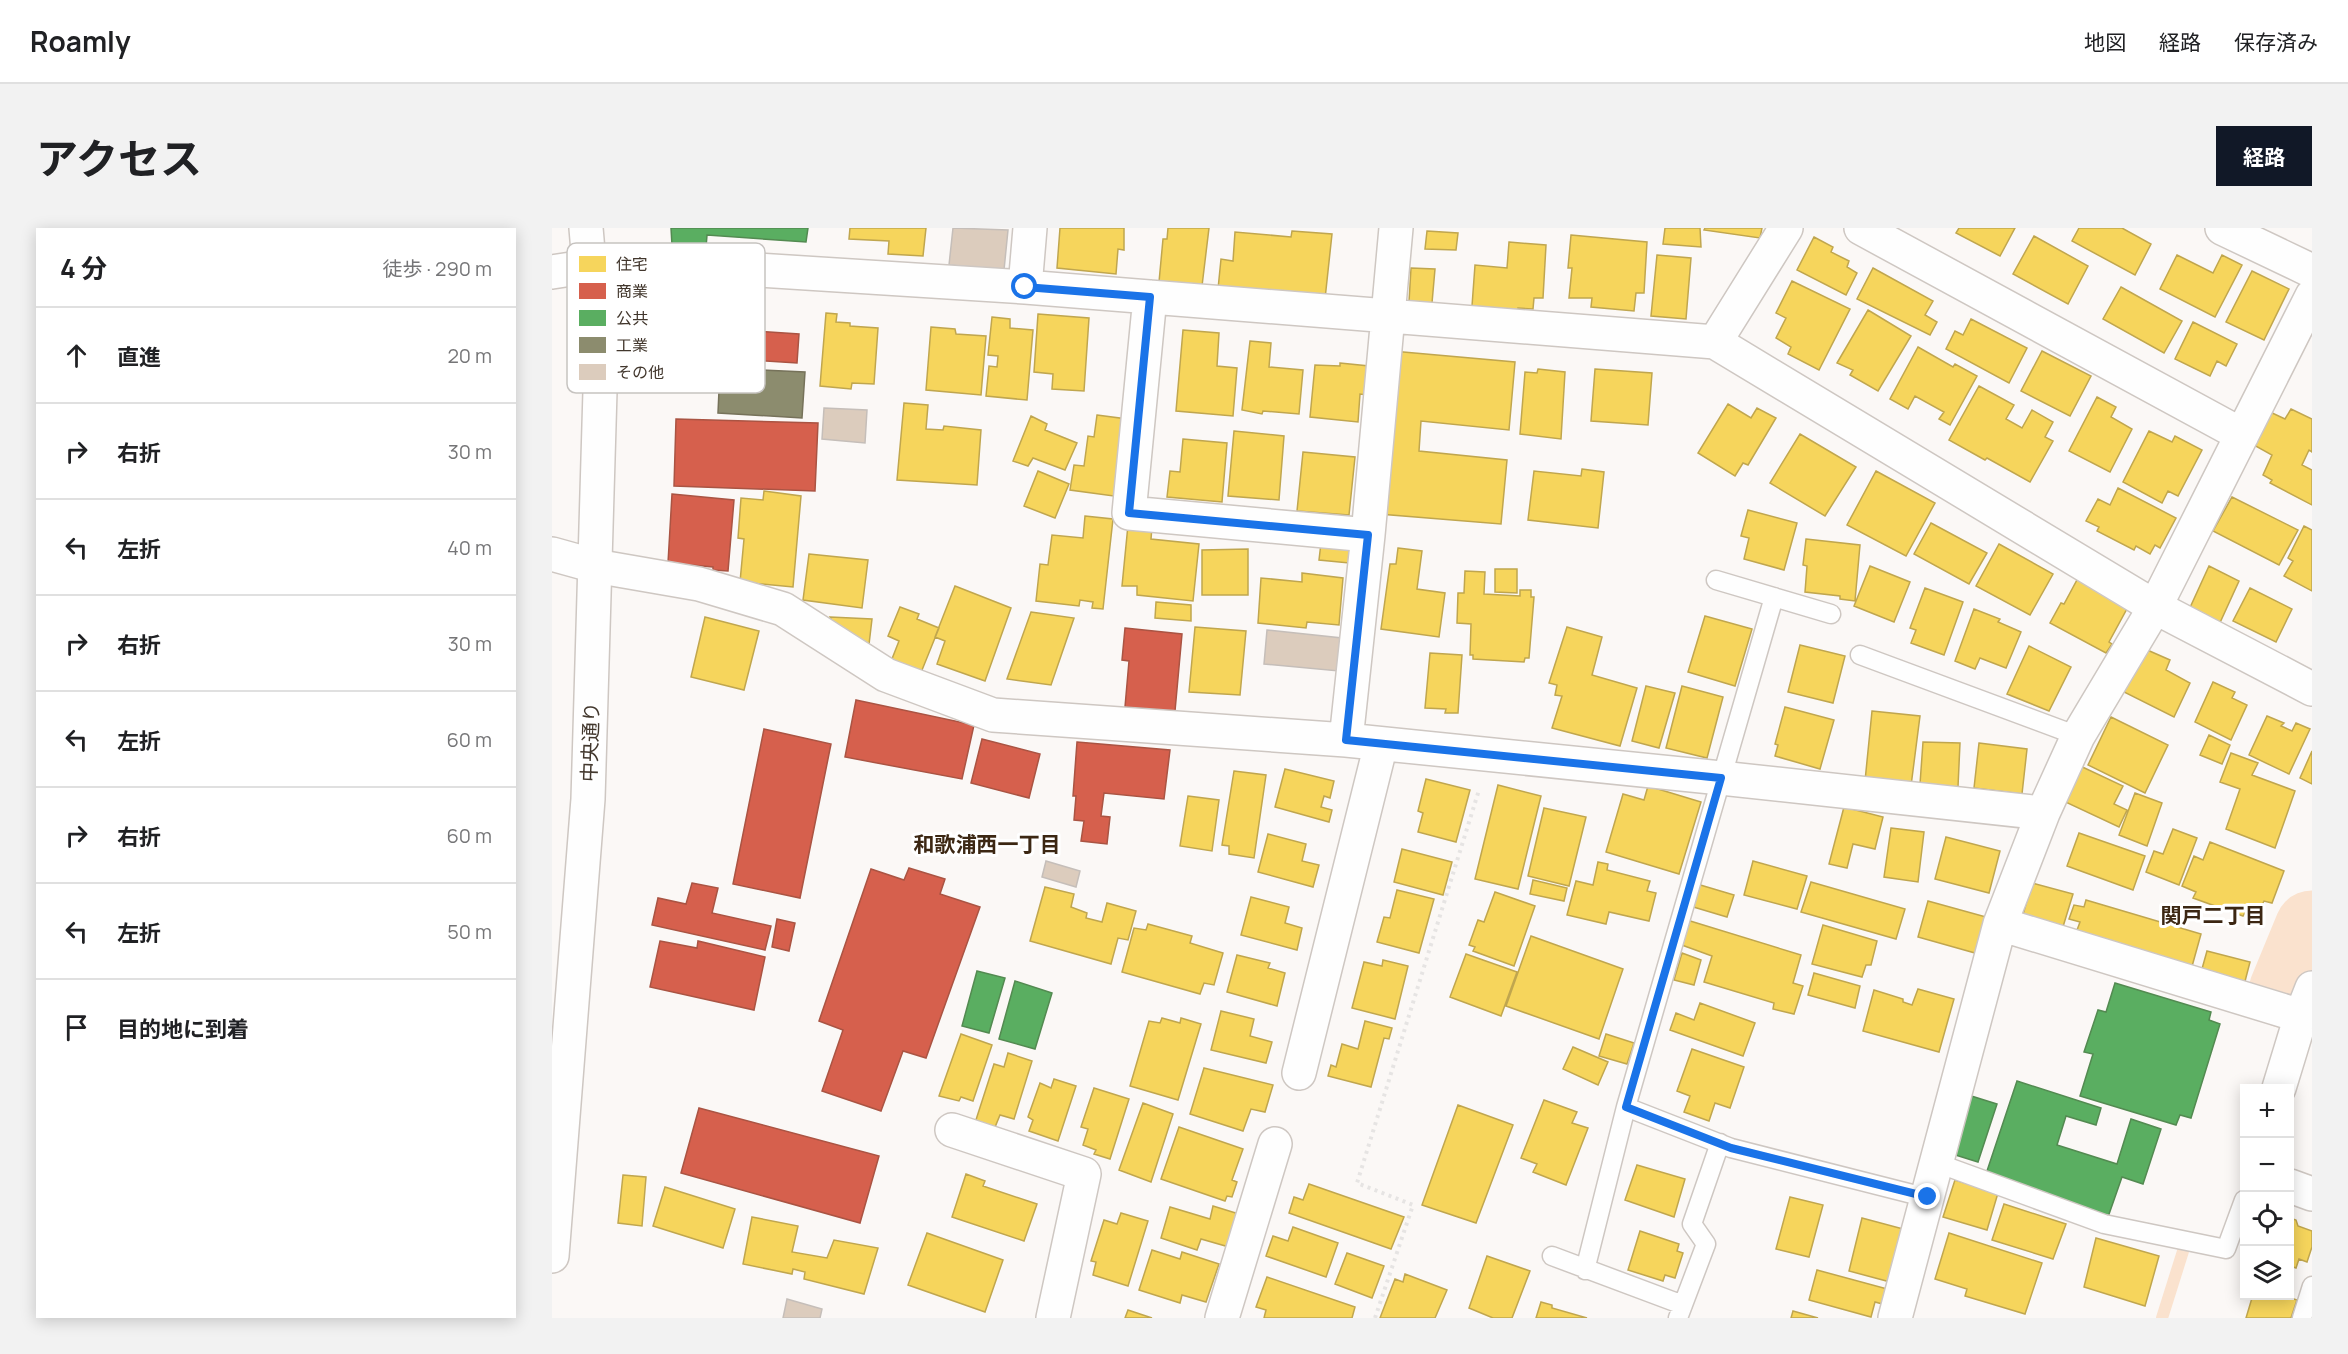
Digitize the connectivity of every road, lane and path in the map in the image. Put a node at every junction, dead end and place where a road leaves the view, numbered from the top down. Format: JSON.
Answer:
{"nodes":[{"id":1,"x":586,"y":228,"type":"edge"},
{"id":2,"x":1030,"y":228,"type":"edge"},
{"id":3,"x":1396,"y":228,"type":"edge"},
{"id":4,"x":1786,"y":228,"type":"edge"},
{"id":5,"x":1861,"y":228,"type":"edge"},
{"id":6,"x":2222,"y":228,"type":"edge"},
{"id":7,"x":588,"y":243,"type":"edge"},
{"id":8,"x":567,"y":270,"type":"edge"},
{"id":9,"x":765,"y":270,"type":"edge"},
{"id":10,"x":2312,"y":271,"type":"edge"},
{"id":11,"x":552,"y":272,"type":"edge"},
{"id":12,"x":1025,"y":287,"type":"junction"},
{"id":13,"x":2312,"y":296,"type":"edge"},
{"id":14,"x":1150,"y":297,"type":"junction"},
{"id":15,"x":1388,"y":316,"type":"junction"},
{"id":16,"x":1715,"y":342,"type":"junction"},
{"id":17,"x":600,"y":393,"type":"edge"},
{"id":18,"x":2242,"y":435,"type":"junction"},
{"id":19,"x":1368,"y":535,"type":"junction"},
{"id":20,"x":552,"y":554,"type":"edge"},
{"id":21,"x":596,"y":566,"type":"junction"},
{"id":22,"x":1716,"y":580,"type":"dead end"},
{"id":23,"x":1774,"y":597,"type":"junction"},
{"id":24,"x":2155,"y":607,"type":"junction"},
{"id":25,"x":1831,"y":614,"type":"dead end"},
{"id":26,"x":1860,"y":654,"type":"dead end"},
{"id":27,"x":2312,"y":690,"type":"edge"},
{"id":28,"x":2078,"y":736,"type":"junction"},
{"id":29,"x":1346,"y":740,"type":"junction"},
{"id":30,"x":1382,"y":744,"type":"junction"},
{"id":31,"x":1490,"y":755,"type":"junction"},
{"id":32,"x":1721,"y":778,"type":"junction"},
{"id":33,"x":2043,"y":813,"type":"junction"},
{"id":34,"x":2000,"y":924,"type":"junction"},
{"id":35,"x":2306,"y":1002,"type":"edge"},
{"id":36,"x":1299,"y":1073,"type":"dead end"},
{"id":37,"x":2281,"y":1084,"type":"edge"},
{"id":38,"x":1626,"y":1107,"type":"junction"},
{"id":39,"x":952,"y":1130,"type":"dead end"},
{"id":40,"x":1275,"y":1143,"type":"dead end"},
{"id":41,"x":1720,"y":1143,"type":"junction"},
{"id":42,"x":1937,"y":1163,"type":"junction"},
{"id":43,"x":2294,"y":1188,"type":"edge"},
{"id":44,"x":2312,"y":1194,"type":"edge"},
{"id":45,"x":1928,"y":1197,"type":"junction"},
{"id":46,"x":2240,"y":1211,"type":"edge"},
{"id":47,"x":552,"y":1256,"type":"edge"},
{"id":48,"x":1552,"y":1256,"type":"dead end"},
{"id":49,"x":1585,"y":1270,"type":"junction"},
{"id":50,"x":2312,"y":1286,"type":"edge"},
{"id":51,"x":1681,"y":1312,"type":"edge"},
{"id":52,"x":1053,"y":1318,"type":"edge"},
{"id":53,"x":1222,"y":1318,"type":"edge"},
{"id":54,"x":1375,"y":1318,"type":"edge"},
{"id":55,"x":1896,"y":1318,"type":"edge"},
{"id":56,"x":2302,"y":1318,"type":"edge"}],
"edges":[{"from":1,"to":7,"type":"main road","name":"中央通り"},
{"from":2,"to":12,"type":"main road"},
{"from":3,"to":15,"type":"main road"},
{"from":4,"to":16,"type":"main road"},
{"from":5,"to":18,"type":"main road"},
{"from":6,"to":10,"type":"main road"},
{"from":8,"to":11,"type":"main road"},
{"from":9,"to":12,"type":"main road"},
{"from":12,"to":14,"type":"main road"},
{"from":13,"to":18,"type":"main road"},
{"from":14,"to":15,"type":"main road"},
{"from":14,"to":19,"type":"main road"},
{"from":15,"to":16,"type":"main road"},
{"from":15,"to":19,"type":"main road"},
{"from":16,"to":24,"type":"main road"},
{"from":17,"to":21,"type":"main road","name":"中央通り"},
{"from":18,"to":24,"type":"main road"},
{"from":19,"to":29,"type":"main road"},
{"from":20,"to":21,"type":"main road"},
{"from":21,"to":29,"type":"main road"},
{"from":21,"to":47,"type":"main road","name":"中央通り"},
{"from":22,"to":23,"type":"lane"},
{"from":23,"to":25,"type":"lane"},
{"from":23,"to":32,"type":"lane"},
{"from":24,"to":27,"type":"main road"},
{"from":24,"to":28,"type":"main road"},
{"from":26,"to":28,"type":"lane"},
{"from":28,"to":33,"type":"main road"},
{"from":29,"to":30,"type":"main road"},
{"from":30,"to":31,"type":"main road"},
{"from":30,"to":36,"type":"main road"},
{"from":31,"to":32,"type":"main road"},
{"from":31,"to":54,"type":"path"},
{"from":32,"to":33,"type":"main road"},
{"from":32,"to":38,"type":"lane"},
{"from":33,"to":34,"type":"main road"},
{"from":34,"to":35,"type":"main road"},
{"from":34,"to":42,"type":"main road"},
{"from":35,"to":37,"type":"main road"},
{"from":38,"to":41,"type":"lane"},
{"from":38,"to":49,"type":"lane"},
{"from":39,"to":52,"type":"main road"},
{"from":40,"to":53,"type":"main road"},
{"from":41,"to":45,"type":"lane"},
{"from":41,"to":51,"type":"lane"},
{"from":42,"to":45,"type":"main road"},
{"from":42,"to":46,"type":"lane"},
{"from":43,"to":44,"type":"main road"},
{"from":45,"to":55,"type":"main road"},
{"from":48,"to":49,"type":"lane"},
{"from":49,"to":51,"type":"lane"},
{"from":50,"to":56,"type":"lane"}]}
